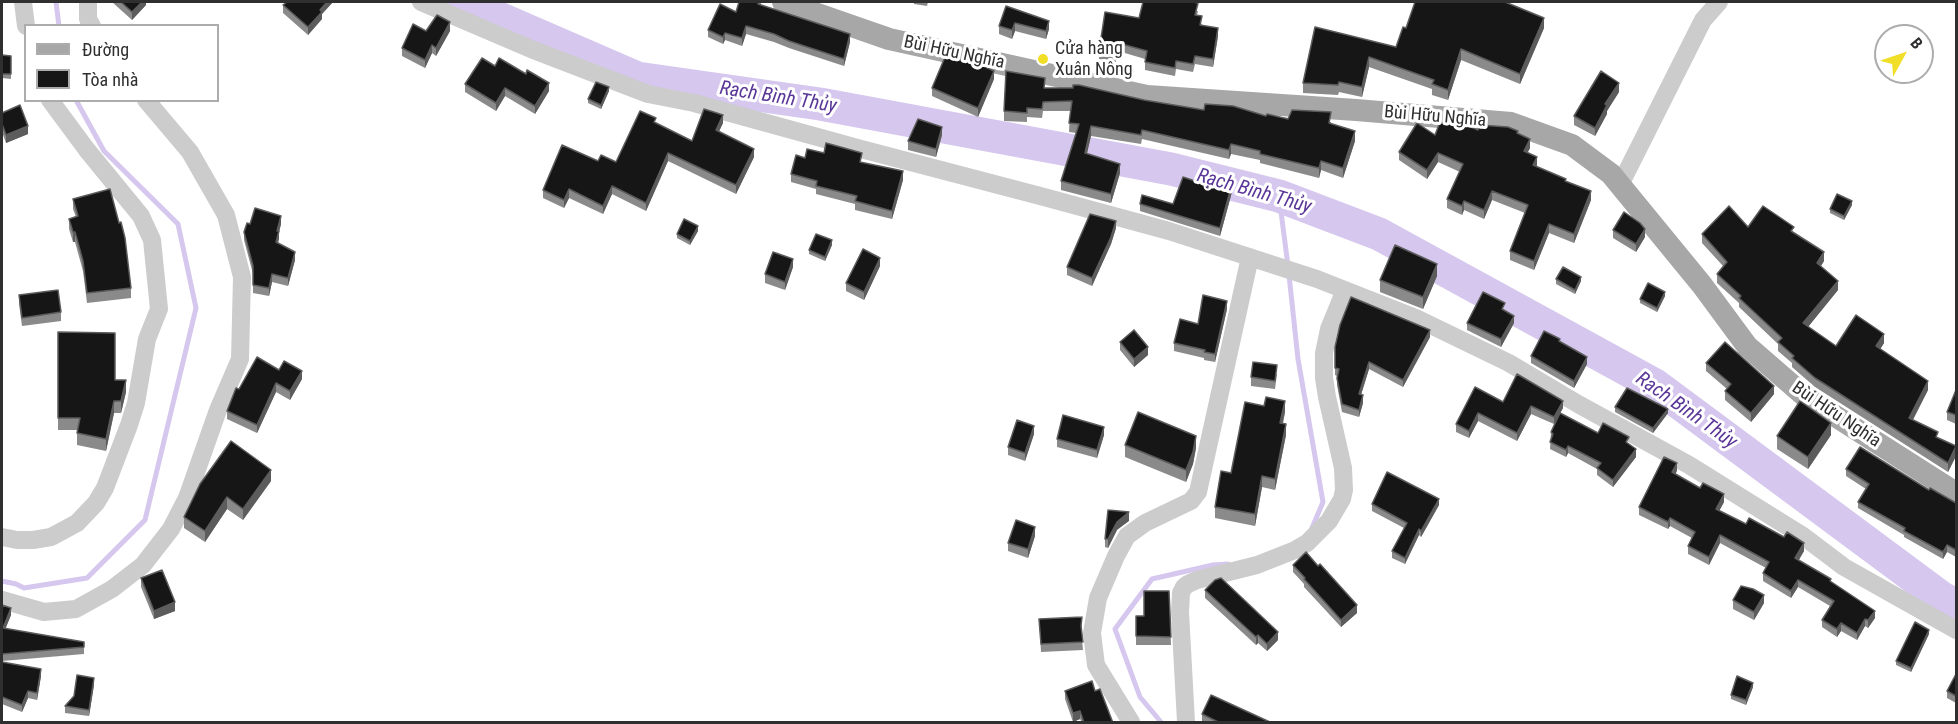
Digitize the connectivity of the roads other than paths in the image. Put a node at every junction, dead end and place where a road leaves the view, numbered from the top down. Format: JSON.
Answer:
{"nodes":[{"id":1,"x":23,"y":2,"type":"edge"},
{"id":2,"x":88,"y":2,"type":"edge"},
{"id":3,"x":421,"y":2,"type":"edge"},
{"id":4,"x":783,"y":2,"type":"edge"},
{"id":5,"x":1719,"y":2,"type":"edge"},
{"id":6,"x":26,"y":24,"type":"edge"},
{"id":7,"x":91,"y":24,"type":"edge"},
{"id":8,"x":51,"y":102,"type":"edge"},
{"id":9,"x":148,"y":102,"type":"edge"},
{"id":10,"x":1620,"y":185,"type":"junction"},
{"id":11,"x":1250,"y":257,"type":"junction"},
{"id":12,"x":1345,"y":290,"type":"junction"},
{"id":13,"x":1956,"y":493,"type":"edge"},
{"id":14,"x":2,"y":537,"type":"edge"},
{"id":15,"x":2,"y":600,"type":"edge"},
{"id":16,"x":1956,"y":630,"type":"edge"},
{"id":17,"x":1131,"y":723,"type":"edge"},
{"id":18,"x":1186,"y":723,"type":"edge"}],
"edges":[{"from":1,"to":6,"type":"street"},
{"from":2,"to":7,"type":"street"},
{"from":3,"to":11,"type":"street"},
{"from":4,"to":10,"type":"main road","name":"Bùi Hữu Nghĩa"},
{"from":5,"to":10,"type":"street"},
{"from":8,"to":14,"type":"street"},
{"from":9,"to":15,"type":"street"},
{"from":10,"to":13,"type":"main road","name":"Bùi Hữu Nghĩa"},
{"from":11,"to":12,"type":"street"},
{"from":11,"to":17,"type":"street"},
{"from":12,"to":16,"type":"street"},
{"from":12,"to":18,"type":"street"}]}
